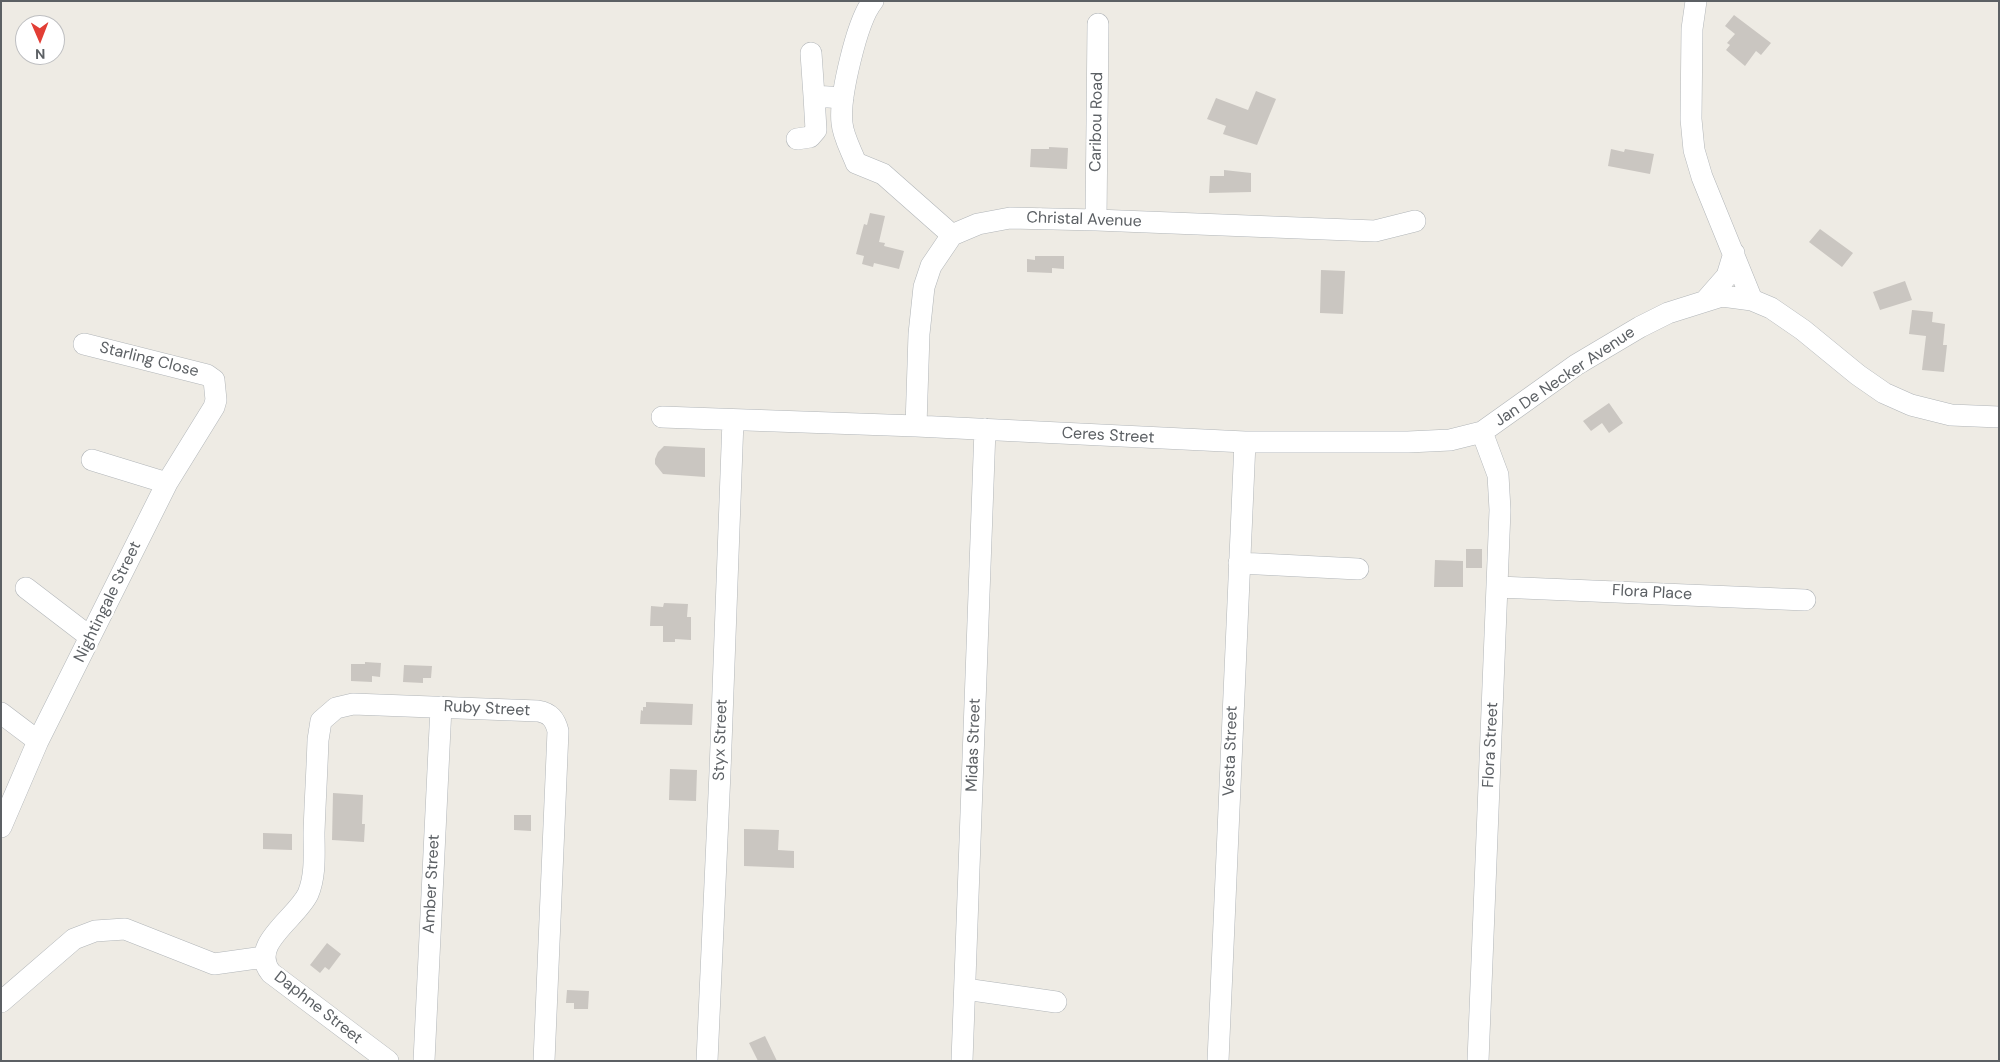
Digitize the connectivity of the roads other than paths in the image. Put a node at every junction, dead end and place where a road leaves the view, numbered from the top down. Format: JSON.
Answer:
{"nodes":[{"id":1,"x":874,"y":1,"type":"edge"},
{"id":2,"x":1696,"y":1,"type":"edge"},
{"id":3,"x":1098,"y":24,"type":"dead end"},
{"id":4,"x":811,"y":52,"type":"dead end"},
{"id":5,"x":814,"y":96,"type":"junction"},
{"id":6,"x":843,"y":98,"type":"junction"},
{"id":7,"x":797,"y":138,"type":"dead end"},
{"id":8,"x":1096,"y":220,"type":"junction"},
{"id":9,"x":1415,"y":221,"type":"dead end"},
{"id":10,"x":952,"y":235,"type":"junction"},
{"id":11,"x":1734,"y":253,"type":"junction"},
{"id":12,"x":1706,"y":300,"type":"junction"},
{"id":13,"x":1752,"y":300,"type":"junction"},
{"id":14,"x":84,"y":344,"type":"dead end"},
{"id":15,"x":214,"y":380,"type":"joint"},
{"id":16,"x":662,"y":417,"type":"dead end"},
{"id":17,"x":1999,"y":417,"type":"edge"},
{"id":18,"x":733,"y":420,"type":"junction"},
{"id":19,"x":916,"y":426,"type":"junction"},
{"id":20,"x":985,"y":430,"type":"junction"},
{"id":21,"x":1482,"y":432,"type":"junction"},
{"id":22,"x":1244,"y":442,"type":"junction"},
{"id":23,"x":92,"y":460,"type":"dead end"},
{"id":24,"x":167,"y":483,"type":"junction"},
{"id":25,"x":1239,"y":563,"type":"junction"},
{"id":26,"x":1358,"y":569,"type":"dead end"},
{"id":27,"x":1498,"y":587,"type":"junction"},
{"id":28,"x":26,"y":588,"type":"dead end"},
{"id":29,"x":1805,"y":600,"type":"dead end"},
{"id":30,"x":90,"y":637,"type":"junction"},
{"id":31,"x":441,"y":707,"type":"junction"},
{"id":32,"x":1,"y":713,"type":"edge"},
{"id":33,"x":38,"y":741,"type":"junction"},
{"id":34,"x":1,"y":827,"type":"edge"},
{"id":35,"x":265,"y":951,"type":"junction"},
{"id":36,"x":965,"y":988,"type":"junction"},
{"id":37,"x":1,"y":1002,"type":"edge"},
{"id":38,"x":1056,"y":1002,"type":"dead end"},
{"id":39,"x":388,"y":1061,"type":"edge"},
{"id":40,"x":424,"y":1061,"type":"edge"},
{"id":41,"x":544,"y":1061,"type":"edge"},
{"id":42,"x":707,"y":1061,"type":"edge"},
{"id":43,"x":962,"y":1061,"type":"edge"},
{"id":44,"x":1218,"y":1061,"type":"edge"},
{"id":45,"x":1478,"y":1061,"type":"edge"}],
"edges":[{"from":1,"to":6,"type":"street"},
{"from":2,"to":11,"type":"street"},
{"from":3,"to":8,"type":"street","name":"Caribou Road"},
{"from":4,"to":5,"type":"street"},
{"from":5,"to":6,"type":"street"},
{"from":5,"to":7,"type":"street"},
{"from":6,"to":10,"type":"street"},
{"from":8,"to":9,"type":"street","name":"Christal Avenue"},
{"from":8,"to":10,"type":"street","name":"Christal Avenue"},
{"from":10,"to":19,"type":"street"},
{"from":11,"to":12,"type":"street"},
{"from":11,"to":13,"type":"street"},
{"from":12,"to":13,"type":"street","name":"Jan De Necker Avenue"},
{"from":12,"to":21,"type":"street","name":"Jan De Necker Avenue"},
{"from":13,"to":17,"type":"street","name":"Jan De Necker Avenue"},
{"from":14,"to":15,"type":"street","name":"Starling Close"},
{"from":15,"to":24,"type":"street","name":"Nightingale Street"},
{"from":16,"to":18,"type":"street","name":"Ceres Street"},
{"from":18,"to":19,"type":"street","name":"Ceres Street"},
{"from":18,"to":42,"type":"street","name":"Styx Street"},
{"from":19,"to":20,"type":"street","name":"Ceres Street"},
{"from":20,"to":22,"type":"street","name":"Ceres Street"},
{"from":20,"to":36,"type":"street","name":"Midas Street"},
{"from":21,"to":22,"type":"street","name":"Ceres Street"},
{"from":21,"to":27,"type":"street","name":"Flora Street"},
{"from":22,"to":25,"type":"street","name":"Vesta Street"},
{"from":23,"to":24,"type":"street"},
{"from":24,"to":30,"type":"street","name":"Nightingale Street"},
{"from":25,"to":26,"type":"street"},
{"from":25,"to":44,"type":"street","name":"Vesta Street"},
{"from":27,"to":29,"type":"street","name":"Flora Place"},
{"from":27,"to":45,"type":"street","name":"Flora Street"},
{"from":28,"to":30,"type":"street"},
{"from":30,"to":33,"type":"street","name":"Nightingale Street"},
{"from":31,"to":35,"type":"street","name":"Ruby Street"},
{"from":31,"to":40,"type":"street","name":"Amber Street"},
{"from":31,"to":41,"type":"street","name":"Ruby Street"},
{"from":32,"to":33,"type":"street"},
{"from":33,"to":34,"type":"street","name":"Nightingale Street"},
{"from":35,"to":37,"type":"street"},
{"from":35,"to":39,"type":"street","name":"Daphne Street"},
{"from":36,"to":38,"type":"street"},
{"from":36,"to":43,"type":"street","name":"Midas Street"}]}
